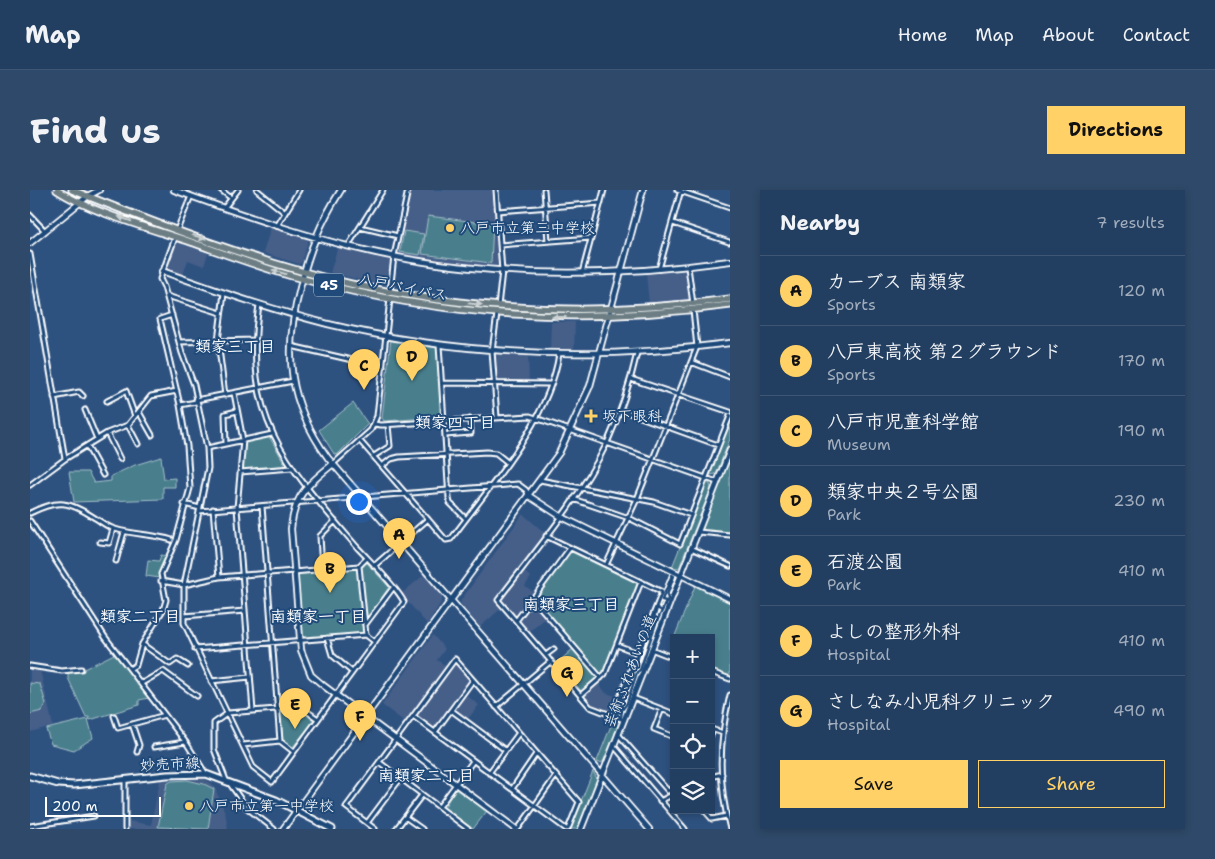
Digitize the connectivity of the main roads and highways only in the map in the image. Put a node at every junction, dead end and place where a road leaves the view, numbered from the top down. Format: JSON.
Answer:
{"nodes":[{"id":1,"x":72,"y":190,"type":"edge"},
{"id":2,"x":78,"y":190,"type":"edge"},
{"id":3,"x":59,"y":191,"type":"edge"},
{"id":4,"x":88,"y":196,"type":"junction"},
{"id":5,"x":730,"y":299,"type":"edge"},
{"id":6,"x":730,"y":305,"type":"edge"},
{"id":7,"x":693,"y":307,"type":"junction"},
{"id":8,"x":30,"y":776,"type":"edge"},
{"id":9,"x":332,"y":829,"type":"edge"}],
"edges":[{"from":1,"to":4,"type":"highway","name":"八戸バイパス","number":"45"},
{"from":2,"to":4,"type":"highway"},
{"from":7,"to":3,"type":"highway","name":"八戸バイパス","number":"45","one_way":true},
{"from":4,"to":7,"type":"highway","name":"八戸バイパス","number":"45","one_way":true},
{"from":5,"to":7,"type":"highway","name":"八戸バイパス","number":"45"},
{"from":6,"to":7,"type":"highway","name":"八戸バイパス","number":"45"},
{"from":8,"to":9,"type":"main road","name":"妙売市線"}]}
